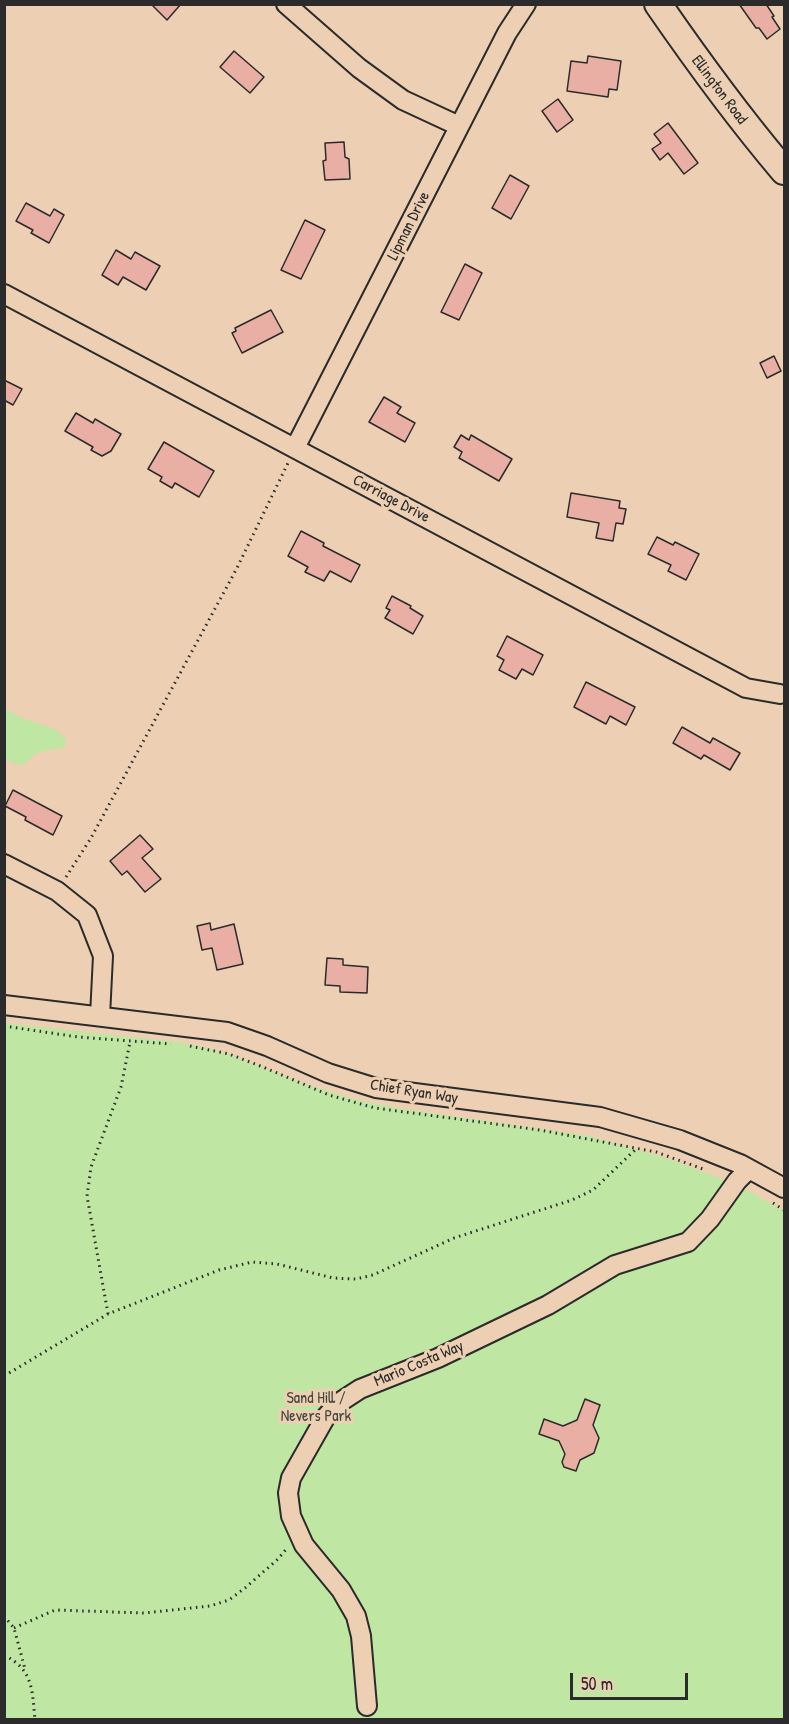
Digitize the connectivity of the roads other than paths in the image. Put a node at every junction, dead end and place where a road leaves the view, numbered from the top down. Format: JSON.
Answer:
{"nodes":[{"id":1,"x":286,"y":4,"type":"edge"},
{"id":2,"x":526,"y":4,"type":"edge"},
{"id":3,"x":658,"y":4,"type":"edge"},
{"id":4,"x":459,"y":126,"type":"junction"},
{"id":5,"x":784,"y":171,"type":"edge"},
{"id":6,"x":4,"y":294,"type":"edge"},
{"id":7,"x":295,"y":448,"type":"junction"},
{"id":8,"x":780,"y":694,"type":"dead end"},
{"id":9,"x":4,"y":864,"type":"edge"},
{"id":10,"x":4,"y":1005,"type":"edge"},
{"id":11,"x":100,"y":1016,"type":"junction"},
{"id":12,"x":749,"y":1168,"type":"junction"},
{"id":13,"x":784,"y":1188,"type":"edge"},
{"id":14,"x":367,"y":1706,"type":"dead end"}],
"edges":[{"from":1,"to":4,"type":"street"},
{"from":2,"to":4,"type":"street","name":"Lipman Drive"},
{"from":3,"to":5,"type":"main road","name":"Ellington Road"},
{"from":4,"to":7,"type":"street","name":"Lipman Drive"},
{"from":6,"to":7,"type":"street","name":"Carriage Drive"},
{"from":7,"to":8,"type":"street","name":"Carriage Drive"},
{"from":9,"to":11,"type":"street"},
{"from":10,"to":11,"type":"street","name":"Chief Ryan Way"},
{"from":11,"to":12,"type":"street","name":"Chief Ryan Way"},
{"from":12,"to":13,"type":"street","name":"Chief Ryan Way"},
{"from":12,"to":14,"type":"street","name":"Mario Costa Way"}]}
